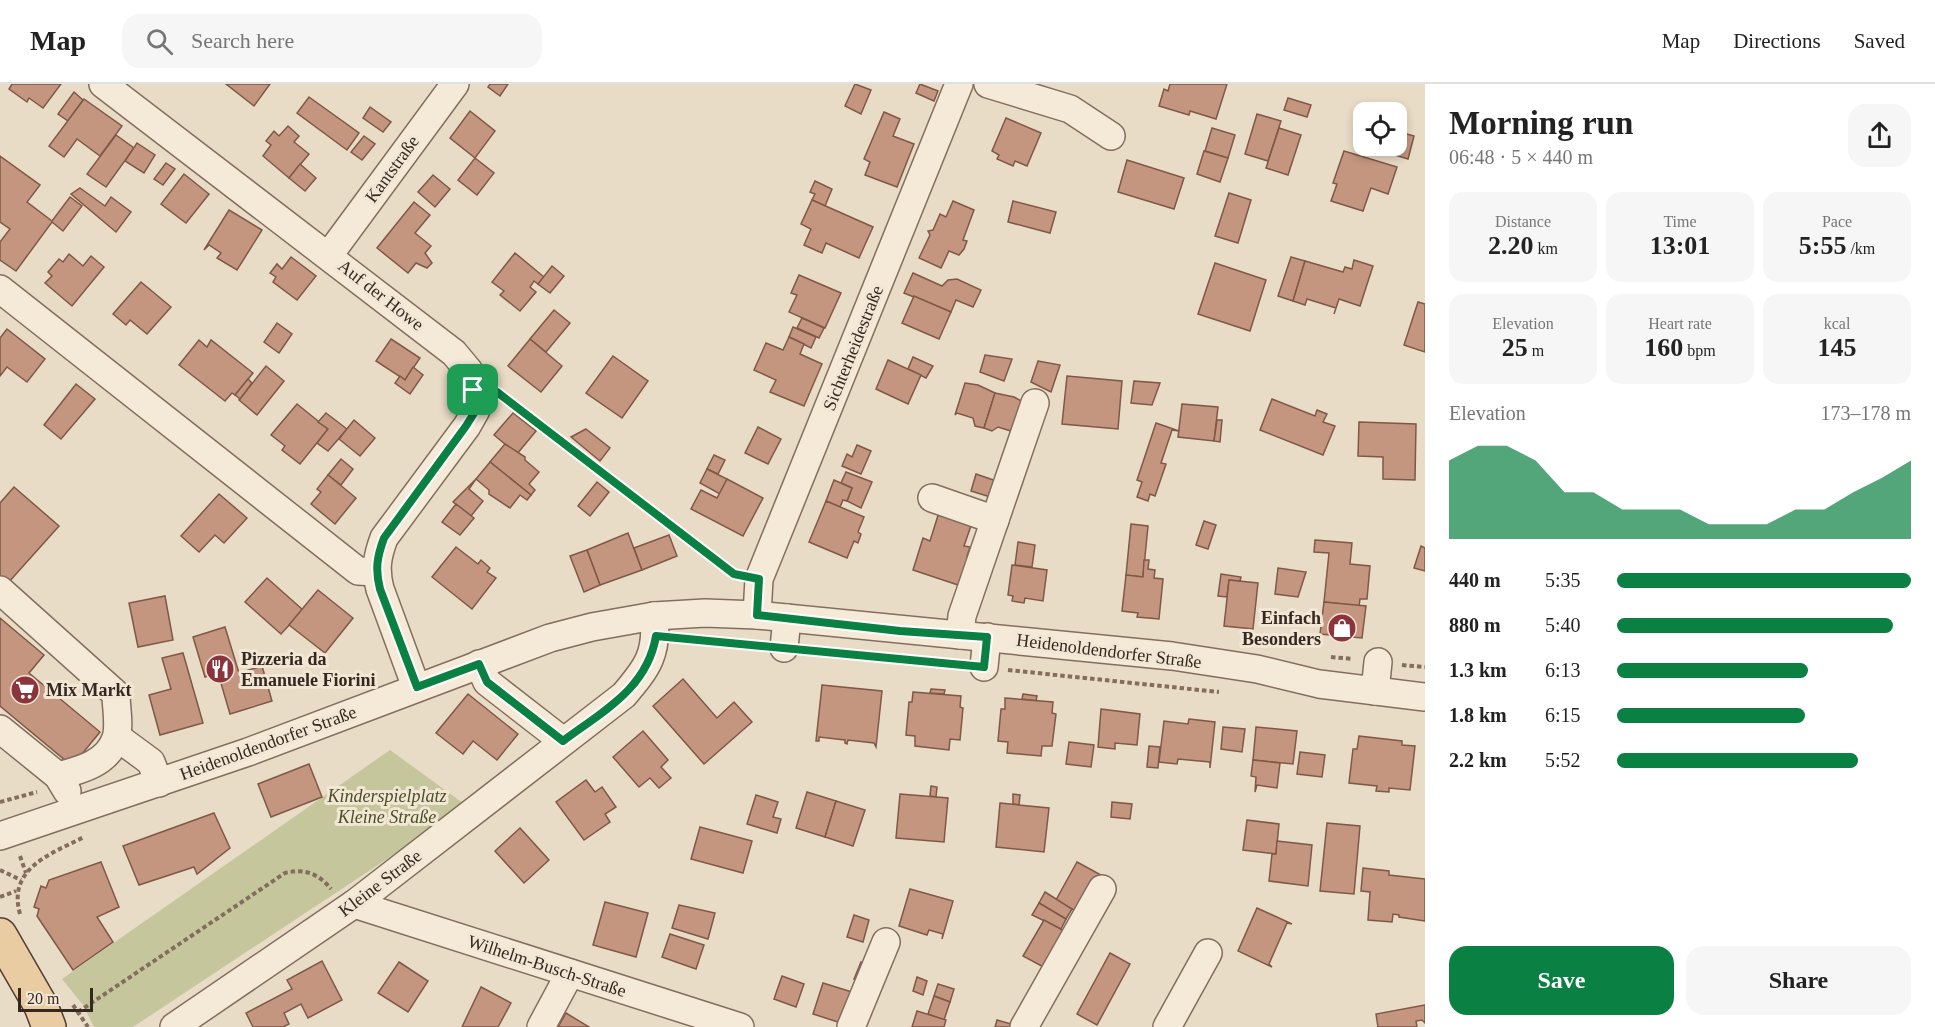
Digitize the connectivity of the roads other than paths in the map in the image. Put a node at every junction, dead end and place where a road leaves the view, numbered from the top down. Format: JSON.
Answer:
{"nodes":[{"id":1,"x":103,"y":84,"type":"edge"},
{"id":2,"x":455,"y":84,"type":"edge"},
{"id":3,"x":959,"y":84,"type":"edge"},
{"id":4,"x":988,"y":84,"type":"edge"},
{"id":5,"x":1111,"y":136,"type":"dead end"},
{"id":6,"x":330,"y":255,"type":"junction"},
{"id":7,"x":0,"y":289,"type":"edge"},
{"id":8,"x":1035,"y":403,"type":"dead end"},
{"id":9,"x":932,"y":498,"type":"dead end"},
{"id":10,"x":995,"y":520,"type":"junction"},
{"id":11,"x":375,"y":572,"type":"junction"},
{"id":12,"x":0,"y":590,"type":"edge"},
{"id":13,"x":757,"y":615,"type":"junction"},
{"id":14,"x":654,"y":616,"type":"junction"},
{"id":15,"x":787,"y":618,"type":"junction"},
{"id":16,"x":960,"y":635,"type":"junction"},
{"id":17,"x":987,"y":637,"type":"junction"},
{"id":18,"x":784,"y":648,"type":"road end"},
{"id":19,"x":1378,"y":662,"type":"dead end"},
{"id":20,"x":479,"y":664,"type":"junction"},
{"id":21,"x":984,"y":667,"type":"road end"},
{"id":22,"x":417,"y":687,"type":"junction"},
{"id":23,"x":1375,"y":691,"type":"junction"},
{"id":24,"x":1425,"y":697,"type":"edge"},
{"id":25,"x":0,"y":729,"type":"edge"},
{"id":26,"x":117,"y":737,"type":"junction"},
{"id":27,"x":563,"y":741,"type":"junction"},
{"id":28,"x":58,"y":776,"type":"junction"},
{"id":29,"x":159,"y":783,"type":"junction"},
{"id":30,"x":76,"y":811,"type":"junction"},
{"id":31,"x":0,"y":836,"type":"edge"},
{"id":32,"x":1102,"y":889,"type":"dead end"},
{"id":33,"x":350,"y":907,"type":"junction"},
{"id":34,"x":0,"y":934,"type":"edge"},
{"id":35,"x":886,"y":942,"type":"dead end"},
{"id":36,"x":1208,"y":953,"type":"dead end"},
{"id":37,"x":1073,"y":965,"type":"dead end"},
{"id":38,"x":570,"y":973,"type":"junction"},
{"id":39,"x":49,"y":1027,"type":"edge"},
{"id":40,"x":174,"y":1027,"type":"edge"},
{"id":41,"x":541,"y":1027,"type":"edge"},
{"id":42,"x":740,"y":1027,"type":"edge"},
{"id":43,"x":851,"y":1027,"type":"edge"},
{"id":44,"x":1024,"y":1027,"type":"edge"},
{"id":45,"x":1038,"y":1027,"type":"edge"},
{"id":46,"x":1167,"y":1027,"type":"edge"}],
"edges":[{"from":1,"to":6,"type":"street","name":"Auf der Howe"},
{"from":2,"to":6,"type":"street","name":"Kantstraße"},
{"from":3,"to":13,"type":"street","name":"Sichterheidestraße"},
{"from":4,"to":5,"type":"street"},
{"from":6,"to":11,"type":"street","name":"Auf der Howe"},
{"from":7,"to":11,"type":"street"},
{"from":8,"to":10,"type":"street"},
{"from":9,"to":10,"type":"street"},
{"from":10,"to":16,"type":"street"},
{"from":11,"to":22,"type":"street"},
{"from":12,"to":26,"type":"street"},
{"from":13,"to":14,"type":"street","name":"Heidenoldendorfer Straße"},
{"from":13,"to":15,"type":"street","name":"Heidenoldendorfer Straße"},
{"from":14,"to":20,"type":"street","name":"Heidenoldendorfer Straße"},
{"from":14,"to":27,"type":"street","name":"Kleine Straße"},
{"from":15,"to":16,"type":"street","name":"Heidenoldendorfer Straße"},
{"from":15,"to":18,"type":"street"},
{"from":16,"to":17,"type":"street","name":"Heidenoldendorfer Straße"},
{"from":17,"to":21,"type":"street"},
{"from":17,"to":23,"type":"street","name":"Heidenoldendorfer Straße"},
{"from":19,"to":23,"type":"street"},
{"from":20,"to":22,"type":"street","name":"Heidenoldendorfer Straße"},
{"from":20,"to":27,"type":"street"},
{"from":22,"to":29,"type":"street","name":"Heidenoldendorfer Straße"},
{"from":23,"to":24,"type":"street","name":"Heidenoldendorfer Straße"},
{"from":25,"to":28,"type":"street"},
{"from":26,"to":28,"type":"street"},
{"from":26,"to":29,"type":"street"},
{"from":27,"to":33,"type":"street","name":"Kleine Straße"},
{"from":28,"to":30,"type":"street"},
{"from":29,"to":30,"type":"street","name":"Heidenoldendorfer Straße"},
{"from":30,"to":31,"type":"street","name":"Heidenoldendorfer Straße"},
{"from":32,"to":44,"type":"street"},
{"from":33,"to":38,"type":"street","name":"Wilhelm-Busch-Straße"},
{"from":33,"to":40,"type":"street","name":"Kleine Straße"},
{"from":34,"to":39,"type":"main road"},
{"from":35,"to":43,"type":"street"},
{"from":36,"to":46,"type":"street"},
{"from":37,"to":45,"type":"street"},
{"from":38,"to":41,"type":"street"},
{"from":38,"to":42,"type":"street","name":"Wilhelm-Busch-Straße"}]}
